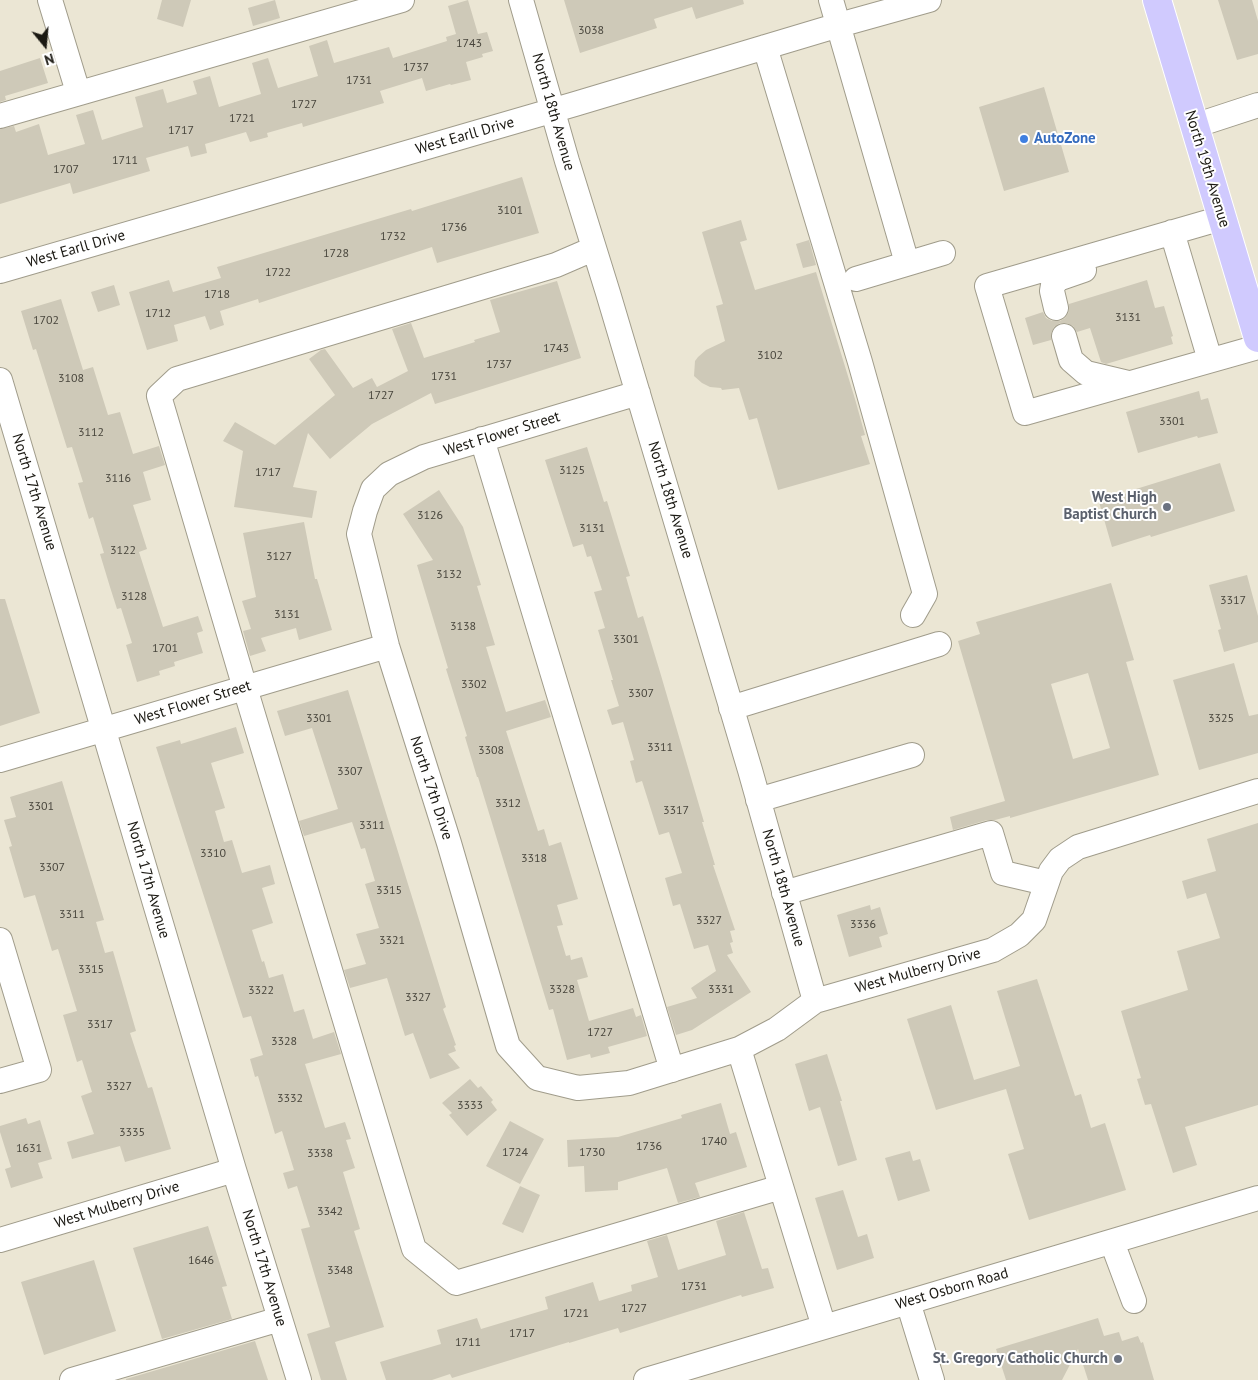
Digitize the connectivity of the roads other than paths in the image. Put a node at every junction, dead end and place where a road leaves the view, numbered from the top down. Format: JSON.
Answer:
{"nodes":[{"id":1,"x":50,"y":0,"type":"edge"},
{"id":2,"x":402,"y":0,"type":"edge"},
{"id":3,"x":521,"y":0,"type":"edge"},
{"id":4,"x":831,"y":0,"type":"edge"},
{"id":5,"x":929,"y":0,"type":"edge"},
{"id":6,"x":1157,"y":0,"type":"edge"},
{"id":7,"x":839,"y":25,"type":"junction"},
{"id":8,"x":765,"y":47,"type":"junction"},
{"id":9,"x":78,"y":92,"type":"junction"},
{"id":10,"x":1258,"y":105,"type":"edge"},
{"id":11,"x":553,"y":110,"type":"junction"},
{"id":12,"x":0,"y":116,"type":"edge"},
{"id":13,"x":1194,"y":126,"type":"junction"},
{"id":14,"x":1222,"y":218,"type":"junction"},
{"id":15,"x":1172,"y":232,"type":"junction"},
{"id":16,"x":1118,"y":247,"type":"junction"},
{"id":17,"x":593,"y":249,"type":"junction"},
{"id":18,"x":943,"y":253,"type":"dead end"},
{"id":19,"x":907,"y":263,"type":"junction"},
{"id":20,"x":0,"y":271,"type":"edge"},
{"id":21,"x":856,"y":279,"type":"dead end"},
{"id":22,"x":1056,"y":308,"type":"dead end"},
{"id":23,"x":1064,"y":336,"type":"dead end"},
{"id":24,"x":1258,"y":338,"type":"edge"},
{"id":25,"x":1258,"y":347,"type":"edge"},
{"id":26,"x":1210,"y":360,"type":"junction"},
{"id":27,"x":0,"y":380,"type":"edge"},
{"id":28,"x":1130,"y":383,"type":"junction"},
{"id":29,"x":638,"y":393,"type":"junction"},
{"id":30,"x":482,"y":439,"type":"junction"},
{"id":31,"x":373,"y":489,"type":"joint"},
{"id":32,"x":913,"y":615,"type":"dead end"},
{"id":33,"x":940,"y":644,"type":"dead end"},
{"id":34,"x":386,"y":646,"type":"junction"},
{"id":35,"x":245,"y":688,"type":"junction"},
{"id":36,"x":731,"y":708,"type":"junction"},
{"id":37,"x":104,"y":730,"type":"junction"},
{"id":38,"x":912,"y":755,"type":"dead end"},
{"id":39,"x":0,"y":760,"type":"edge"},
{"id":40,"x":1258,"y":791,"type":"edge"},
{"id":41,"x":758,"y":800,"type":"junction"},
{"id":42,"x":1046,"y":883,"type":"junction"},
{"id":43,"x":784,"y":893,"type":"junction"},
{"id":44,"x":0,"y":940,"type":"edge"},
{"id":45,"x":815,"y":1001,"type":"junction"},
{"id":46,"x":739,"y":1049,"type":"junction"},
{"id":47,"x":672,"y":1070,"type":"junction"},
{"id":48,"x":536,"y":1078,"type":"joint"},
{"id":49,"x":0,"y":1081,"type":"edge"},
{"id":50,"x":234,"y":1170,"type":"junction"},
{"id":51,"x":781,"y":1187,"type":"junction"},
{"id":52,"x":1258,"y":1198,"type":"edge"},
{"id":53,"x":0,"y":1240,"type":"edge"},
{"id":54,"x":1112,"y":1242,"type":"junction"},
{"id":55,"x":1134,"y":1301,"type":"dead end"},
{"id":56,"x":908,"y":1302,"type":"junction"},
{"id":57,"x":280,"y":1319,"type":"junction"},
{"id":58,"x":824,"y":1326,"type":"junction"},
{"id":59,"x":72,"y":1380,"type":"edge"},
{"id":60,"x":299,"y":1380,"type":"edge"},
{"id":61,"x":646,"y":1380,"type":"edge"},
{"id":62,"x":932,"y":1380,"type":"edge"}],
"edges":[{"from":1,"to":9,"type":"street"},
{"from":2,"to":9,"type":"street"},
{"from":3,"to":11,"type":"street","name":"North 18th Avenue"},
{"from":4,"to":7,"type":"street"},
{"from":5,"to":7,"type":"street","name":"West Earll Drive"},
{"from":6,"to":13,"type":"main road","name":"North 19th Avenue"},
{"from":7,"to":8,"type":"street","name":"West Earll Drive"},
{"from":7,"to":19,"type":"street"},
{"from":8,"to":11,"type":"street","name":"West Earll Drive"},
{"from":8,"to":32,"type":"street"},
{"from":9,"to":12,"type":"street"},
{"from":10,"to":13,"type":"street"},
{"from":11,"to":17,"type":"street","name":"North 18th Avenue"},
{"from":11,"to":20,"type":"street","name":"West Earll Drive"},
{"from":13,"to":14,"type":"main road","name":"North 19th Avenue"},
{"from":14,"to":15,"type":"street"},
{"from":14,"to":24,"type":"main road","name":"North 19th Avenue"},
{"from":15,"to":16,"type":"street"},
{"from":15,"to":26,"type":"street"},
{"from":16,"to":22,"type":"street"},
{"from":16,"to":28,"type":"street"},
{"from":17,"to":29,"type":"street","name":"North 18th Avenue"},
{"from":17,"to":35,"type":"street"},
{"from":18,"to":19,"type":"street"},
{"from":19,"to":21,"type":"street"},
{"from":23,"to":28,"type":"street"},
{"from":25,"to":26,"type":"street"},
{"from":26,"to":28,"type":"street"},
{"from":27,"to":37,"type":"street","name":"North 17th Avenue"},
{"from":29,"to":30,"type":"street","name":"West Flower Street"},
{"from":29,"to":36,"type":"street","name":"North 18th Avenue"},
{"from":30,"to":31,"type":"street","name":"West Flower Street"},
{"from":30,"to":47,"type":"street"},
{"from":31,"to":34,"type":"street","name":"North 17th Drive"},
{"from":33,"to":36,"type":"street"},
{"from":34,"to":35,"type":"street","name":"West Flower Street"},
{"from":34,"to":48,"type":"street","name":"North 17th Drive"},
{"from":35,"to":37,"type":"street","name":"West Flower Street"},
{"from":35,"to":51,"type":"street"},
{"from":36,"to":41,"type":"street","name":"North 18th Avenue"},
{"from":37,"to":39,"type":"street","name":"West Flower Street"},
{"from":37,"to":50,"type":"street","name":"North 17th Avenue"},
{"from":38,"to":41,"type":"street"},
{"from":40,"to":42,"type":"street","name":"West Mulberry Drive"},
{"from":41,"to":43,"type":"street","name":"North 18th Avenue"},
{"from":42,"to":43,"type":"street"},
{"from":42,"to":45,"type":"street","name":"West Mulberry Drive"},
{"from":43,"to":45,"type":"street","name":"North 18th Avenue"},
{"from":44,"to":49,"type":"street"},
{"from":45,"to":46,"type":"street","name":"West Mulberry Drive"},
{"from":46,"to":47,"type":"street","name":"West Mulberry Drive"},
{"from":46,"to":51,"type":"street"},
{"from":47,"to":48,"type":"street","name":"West Mulberry Drive"},
{"from":50,"to":53,"type":"street","name":"West Mulberry Drive"},
{"from":50,"to":57,"type":"street","name":"North 17th Avenue"},
{"from":51,"to":58,"type":"street"},
{"from":52,"to":54,"type":"street","name":"West Osborn Road"},
{"from":54,"to":55,"type":"street"},
{"from":54,"to":56,"type":"street","name":"West Osborn Road"},
{"from":56,"to":58,"type":"street","name":"West Osborn Road"},
{"from":56,"to":62,"type":"street"},
{"from":57,"to":59,"type":"street"},
{"from":57,"to":60,"type":"street","name":"North 17th Avenue"},
{"from":58,"to":61,"type":"street","name":"West Osborn Road"}]}
